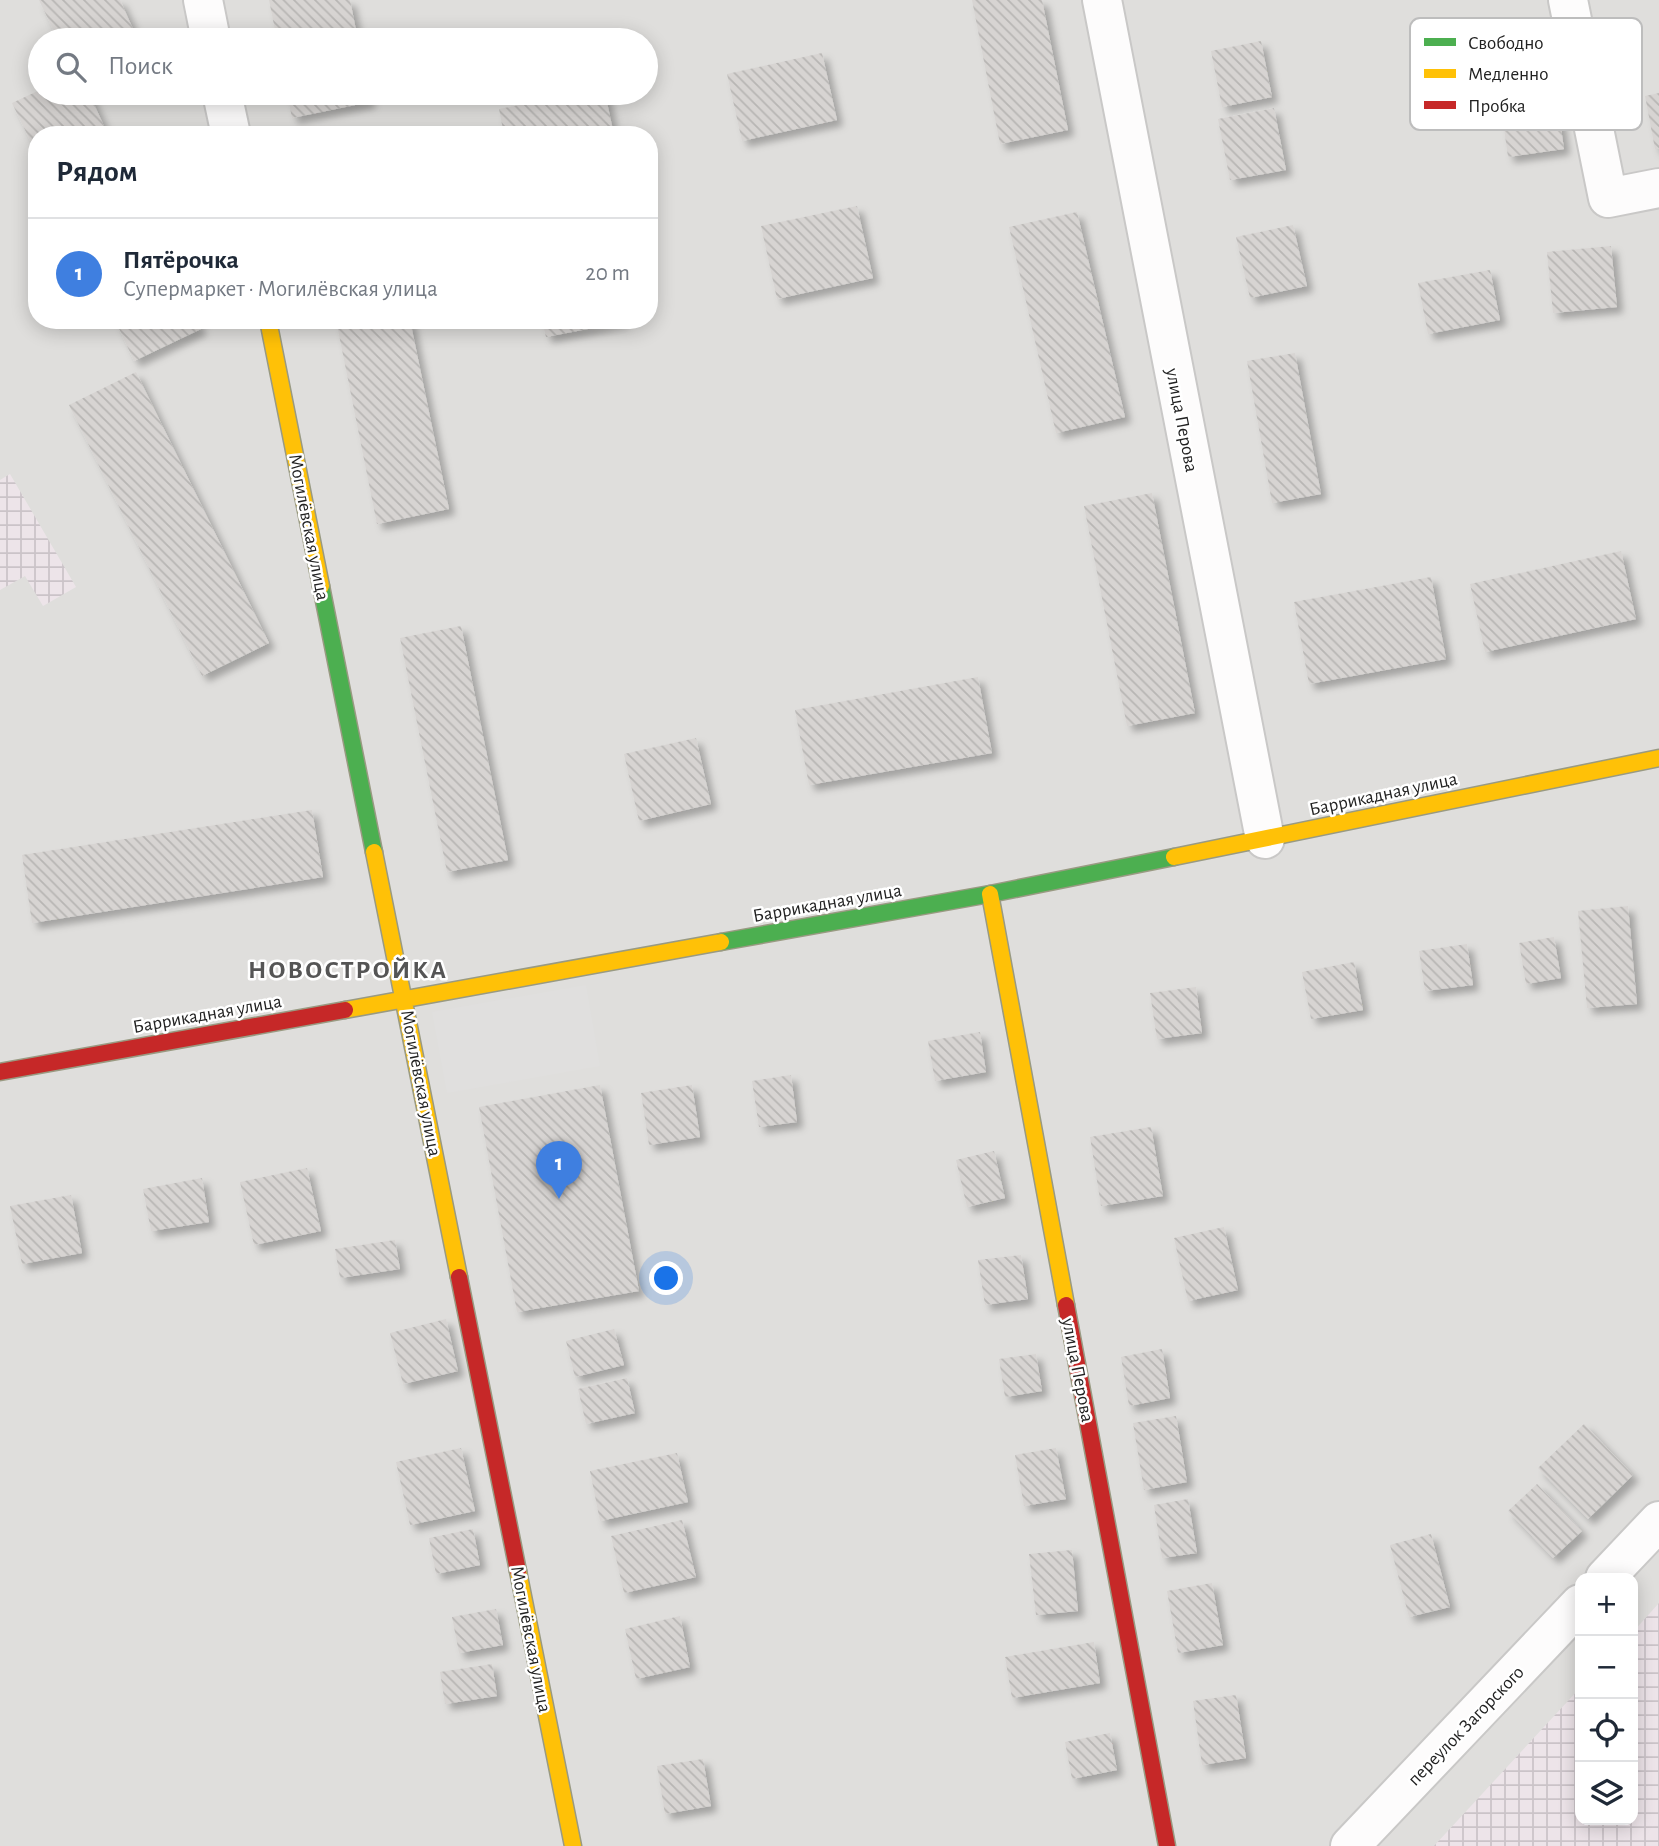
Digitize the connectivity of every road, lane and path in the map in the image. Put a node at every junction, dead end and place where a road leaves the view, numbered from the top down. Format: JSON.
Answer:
{"nodes":[{"id":1,"x":203,"y":0,"type":"edge"},
{"id":2,"x":1102,"y":0,"type":"edge"},
{"id":3,"x":1568,"y":0,"type":"edge"},
{"id":4,"x":1572,"y":18,"type":"edge"},
{"id":5,"x":209,"y":28,"type":"edge"},
{"id":6,"x":225,"y":105,"type":"edge"},
{"id":7,"x":229,"y":126,"type":"edge"},
{"id":8,"x":1594,"y":130,"type":"edge"},
{"id":9,"x":1659,"y":188,"type":"edge"},
{"id":10,"x":270,"y":329,"type":"edge"},
{"id":11,"x":1659,"y":758,"type":"edge"},
{"id":12,"x":1265,"y":839,"type":"junction"},
{"id":13,"x":990,"y":894,"type":"junction"},
{"id":14,"x":406,"y":999,"type":"junction"},
{"id":15,"x":0,"y":1072,"type":"edge"},
{"id":16,"x":1659,"y":1521,"type":"edge"},
{"id":17,"x":1610,"y":1573,"type":"edge"},
{"id":18,"x":1575,"y":1609,"type":"edge"},
{"id":19,"x":573,"y":1846,"type":"edge"},
{"id":20,"x":1167,"y":1846,"type":"edge"},
{"id":21,"x":1350,"y":1846,"type":"edge"}],
"edges":[{"from":1,"to":5,"type":"street"},
{"from":2,"to":12,"type":"street","name":"улица Перова"},
{"from":3,"to":4,"type":"street"},
{"from":6,"to":7,"type":"street"},
{"from":8,"to":9,"type":"street"},
{"from":10,"to":14,"type":"street","name":"Могилёвская улица"},
{"from":11,"to":12,"type":"street","name":"Баррикадная улица"},
{"from":12,"to":13,"type":"street","name":"Баррикадная улица"},
{"from":13,"to":14,"type":"street","name":"Баррикадная улица"},
{"from":13,"to":20,"type":"street","name":"улица Перова"},
{"from":14,"to":15,"type":"street","name":"Баррикадная улица"},
{"from":14,"to":19,"type":"street","name":"Могилёвская улица"},
{"from":16,"to":17,"type":"street"},
{"from":18,"to":21,"type":"street","name":"переулок Загорского"}]}
